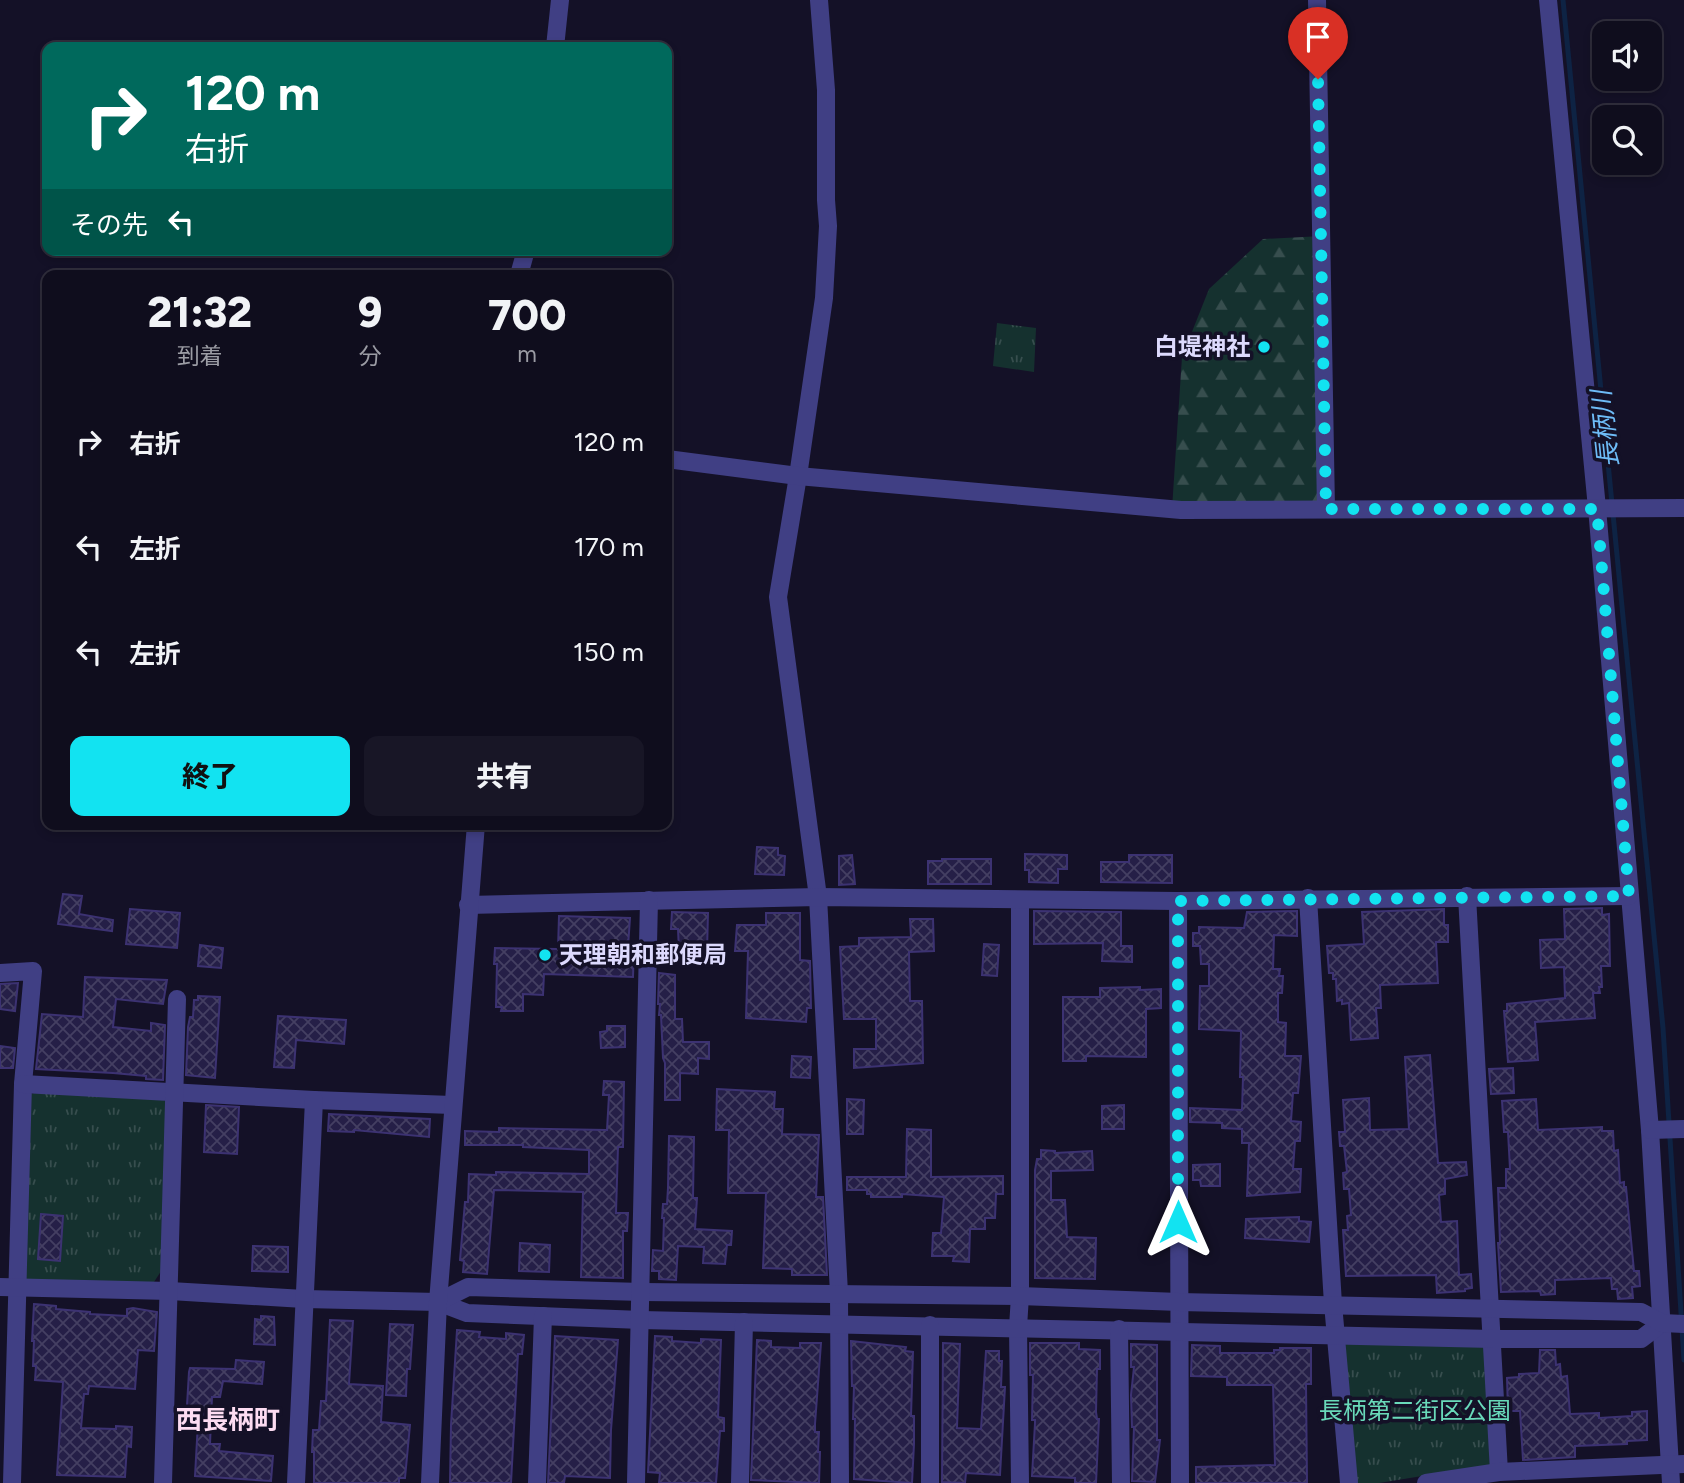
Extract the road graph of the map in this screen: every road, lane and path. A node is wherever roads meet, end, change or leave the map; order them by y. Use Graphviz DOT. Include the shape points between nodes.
graph roads {
  1 [pos="560,0"];
  2 [pos="819,0"];
  3 [pos="1317,0"];
  4 [pos="1548,0"];
  5 [pos="556,42"];
  6 [pos="672,460"];
  7 [pos="799,476"];
  8 [pos="1684,508"];
  9 [pos="1326,509"];
  10 [pos="1597,509"];
  11 [pos="475,830"];
  12 [pos="1467,896"];
  13 [pos="1629,896"];
  14 [pos="818,897"];
  15 [pos="1308,898"];
  16 [pos="1020,900"];
  17 [pos="649,901"];
  18 [pos="1178,901"];
  19 [pos="468,905"];
  20 [pos="0,973"];
  21 [pos="177,999"];
  22 [pos="23,1084"];
  23 [pos="175,1092"];
  24 [pos="314,1100"];
  25 [pos="452,1105"];
  26 [pos="1684,1129"];
  27 [pos="1650,1130"];
  28 [pos="8,1287"];
  29 [pos="170,1291"];
  30 [pos="642,1292"];
  31 [pos="839,1293"];
  32 [pos="1020,1296"];
  33 [pos="304,1299"];
  34 [pos="438,1302"];
  35 [pos="1179,1302"];
  36 [pos="1333,1304"];
  37 [pos="1492,1308"];
  38 [pos="543,1316"];
  39 [pos="641,1320"];
  40 [pos="744,1322"];
  41 [pos="1662,1323"];
  42 [pos="839,1324"];
  43 [pos="1684,1324"];
  44 [pos="930,1325"];
  45 [pos="1018,1327"];
  46 [pos="1119,1329"];
  47 [pos="1179,1331"];
  48 [pos="1335,1335"];
  49 [pos="1493,1339"];
  50 [pos="1674,1471"];
  51 [pos="1499,1472"];
  52 [pos="12,1483"];
  53 [pos="163,1483"];
  54 [pos="296,1483"];
  55 [pos="430,1483"];
  56 [pos="537,1483"];
  57 [pos="636,1483"];
  58 [pos="740,1483"];
  59 [pos="840,1483"];
  60 [pos="930,1483"];
  61 [pos="1020,1483"];
  62 [pos="1121,1483"];
  63 [pos="1180,1483"];
  64 [pos="1349,1483"];
  65 [pos="1426,1483"];
  1 -- 5 [label="street"];
  2 -- 7 [label="street" via="828,226 824,298"];
  3 -- 9 [label="street"];
  4 -- 10 [label="street"];
  6 -- 7 [label="street"];
  7 -- 9 [label="street" via="1181,510"];
  7 -- 14 [label="street" via="778,597"];
  8 -- 10 [label="street"];
  9 -- 10 [label="street"];
  10 -- 13 [label="street"];
  11 -- 19 [label="street"];
  12 -- 13 [label="street"];
  12 -- 15 [label="street"];
  12 -- 37 [label="street"];
  13 -- 27 [label="street"];
  14 -- 16 [label="street"];
  14 -- 17 [label="street"];
  14 -- 31 [label="street"];
  15 -- 18 [label="street"];
  15 -- 36 [label="street"];
  16 -- 18 [label="street"];
  16 -- 32 [label="street"];
  17 -- 19 [label="street"];
  17 -- 30 [label="street"];
  18 -- 35 [label="street"];
  19 -- 25 [label="street"];
  20 -- 22 [label="street" via="33,971"];
  21 -- 23 [label="street"];
  22 -- 23 [label="street"];
  22 -- 28 [label="street"];
  23 -- 24 [label="street"];
  23 -- 29 [label="street"];
  24 -- 25 [label="street"];
  24 -- 33 [label="street"];
  25 -- 34 [label="street"];
  26 -- 27 [label="street"];
  27 -- 41 [label="street"];
  28 -- 29 [label="street"];
  28 -- 52 [label="street"];
  29 -- 33 [label="street"];
  29 -- 53 [label="street"];
  30 -- 31 [label="street"];
  30 -- 34 [label="street" via="468,1287"];
  30 -- 39 [label="street"];
  31 -- 32 [label="street"];
  31 -- 42 [label="street"];
  32 -- 35 [label="street"];
  32 -- 45 [label="street"];
  33 -- 34 [label="street"];
  33 -- 54 [label="street"];
  34 -- 38 [label="street" via="467,1313"];
  34 -- 55 [label="street"];
  35 -- 36 [label="street"];
  35 -- 47 [label="street"];
  36 -- 37 [label="street"];
  36 -- 48 [label="street"];
  37 -- 41 [label="street" via="1641,1312"];
  37 -- 49 [label="street"];
  38 -- 39 [label="street"];
  38 -- 56 [label="street"];
  39 -- 40 [label="street"];
  39 -- 57 [label="street"];
  40 -- 42 [label="street"];
  40 -- 58 [label="street"];
  41 -- 43 [label="street"];
  41 -- 49 [label="street" via="1641,1339"];
  41 -- 50 [label="street"];
  42 -- 44 [label="street"];
  42 -- 59 [label="street"];
  44 -- 45 [label="street"];
  44 -- 60 [label="street"];
  45 -- 46 [label="street"];
  45 -- 61 [label="street"];
  46 -- 47 [label="street"];
  46 -- 62 [label="street"];
  47 -- 48 [label="street"];
  47 -- 63 [label="street"];
  48 -- 49 [label="street"];
  48 -- 64 [label="street"];
  49 -- 51 [label="street"];
  50 -- 51 [label="street"];
  51 -- 65 [label="street"];
}
